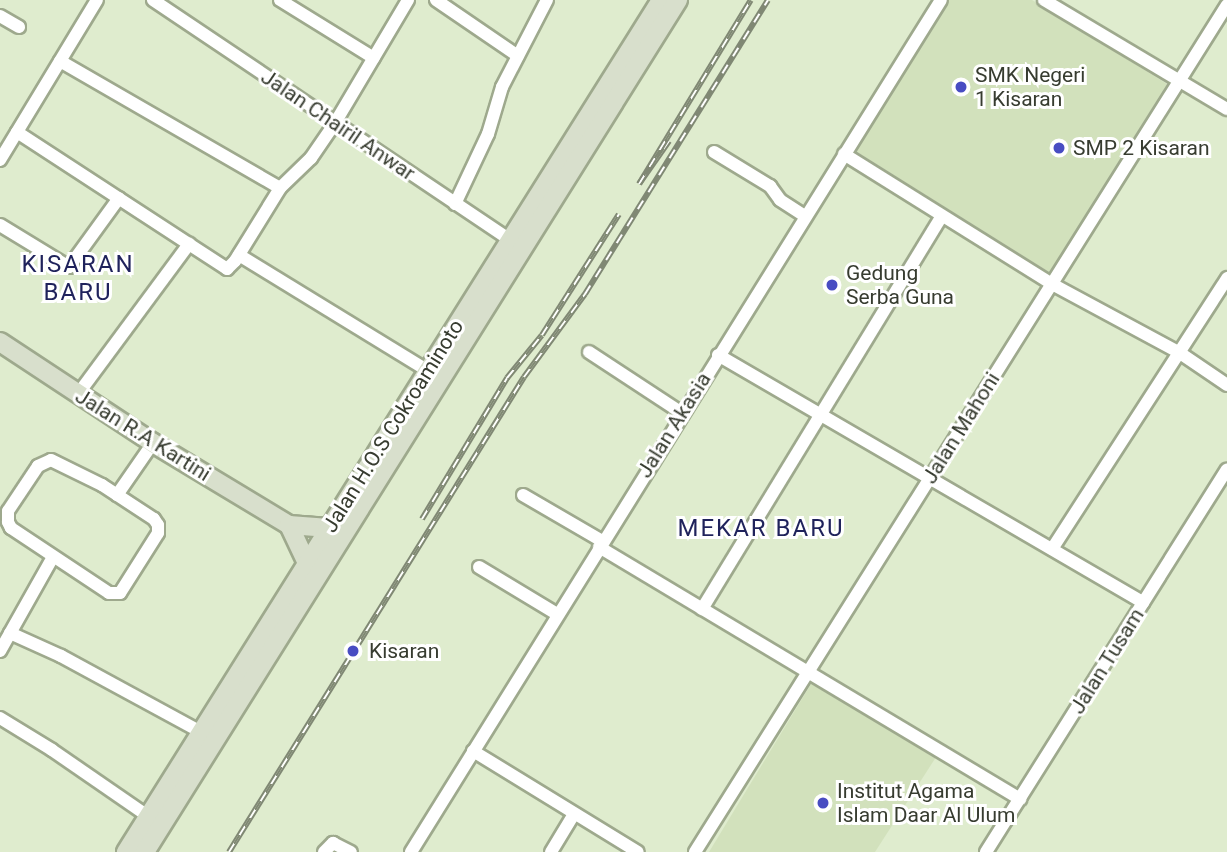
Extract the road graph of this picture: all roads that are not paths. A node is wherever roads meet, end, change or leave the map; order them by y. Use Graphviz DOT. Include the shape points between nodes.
graph roads {
  1 [pos="97,0"];
  2 [pos="153,0"];
  3 [pos="280,0"];
  4 [pos="408,0"];
  5 [pos="436,0"];
  6 [pos="547,0"];
  7 [pos="660,0"];
  8 [pos="678,0"];
  9 [pos="941,0"];
  10 [pos="1044,0"];
  11 [pos="1227,5"];
  12 [pos="0,16"];
  13 [pos="19,27"];
  14 [pos="518,56"];
  15 [pos="374,58"];
  16 [pos="60,61"];
  17 [pos="1180,80"];
  18 [pos="1227,109"];
  19 [pos="335,123"];
  20 [pos="17,132"];
  21 [pos="714,152"];
  22 [pos="844,154"];
  23 [pos="0,160"];
  24 [pos="280,188"];
  25 [pos="119,198"];
  26 [pos="455,204"];
  27 [pos="805,216"];
  28 [pos="942,216"];
  29 [pos="0,225"];
  30 [pos="189,244"];
  31 [pos="516,245"];
  32 [pos="239,255"];
  33 [pos="1227,278"];
  34 [pos="1052,284"];
  35 [pos="0,342"];
  36 [pos="589,352"];
  37 [pos="1180,353"];
  38 [pos="718,355"];
  39 [pos="428,371"];
  40 [pos="1227,385"];
  41 [pos="78,394"];
  42 [pos="682,413"];
  43 [pos="820,415"];
  44 [pos="153,443"];
  45 [pos="1227,470"];
  46 [pos="930,478"];
  47 [pos="117,495"];
  48 [pos="523,495"];
  49 [pos="4,518"];
  50 [pos="289,525"];
  51 [pos="329,528"];
  52 [pos="600,544"];
  53 [pos="1052,549"];
  54 [pos="53,556"];
  55 [pos="307,563"];
  56 [pos="479,567"];
  57 [pos="1143,603"];
  58 [pos="702,609"];
  59 [pos="557,614"];
  60 [pos="10,633"];
  61 [pos="0,651"];
  62 [pos="808,672"];
  63 [pos="0,718"];
  64 [pos="201,732"];
  65 [pos="472,751"];
  66 [pos="1020,799"];
  67 [pos="574,814"];
  68 [pos="149,817"];
  69 [pos="126,852"];
  70 [pos="145,852"];
  71 [pos="324,852"];
  72 [pos="351,852"];
  73 [pos="411,852"];
  74 [pos="551,852"];
  75 [pos="638,852"];
  76 [pos="695,852"];
  77 [pos="986,852"];
  1 -- 16 [label="street"];
  2 -- 19 [label="street, Jalan Chairil Anwar"];
  3 -- 15 [label="street"];
  4 -- 15 [label="street"];
  5 -- 14 [label="street"];
  6 -- 14 [label="street"];
  7 -- 31 [label="main road, Jalan H.O.S Cokroaminoto"];
  8 -- 31 [label="main road, Jalan H.O.S Cokroaminoto"];
  9 -- 22 [label="street, Jalan Akasia"];
  10 -- 17 [label="street"];
  11 -- 17 [label="street, Jalan Mahoni"];
  12 -- 13 [label="street"];
  14 -- 26 [label="street"];
  15 -- 19 [label="street"];
  16 -- 20 [label="street"];
  16 -- 24 [label="street"];
  17 -- 18 [label="street"];
  17 -- 34 [label="street, Jalan Mahoni"];
  19 -- 24 [label="street" via="311,158"];
  19 -- 26 [label="street, Jalan Chairil Anwar"];
  20 -- 23 [label="street"];
  20 -- 25 [label="street"];
  21 -- 27 [label="street" via="770,186 780,200"];
  22 -- 27 [label="street, Jalan Akasia"];
  22 -- 28 [label="street"];
  24 -- 32 [label="street"];
  25 -- 29 [label="street" via="69,267"];
  25 -- 30 [label="street"];
  26 -- 31 [label="street, Jalan Chairil Anwar"];
  27 -- 38 [label="street, Jalan Akasia"];
  28 -- 34 [label="street"];
  28 -- 43 [label="street"];
  30 -- 32 [label="street" via="227,269"];
  30 -- 41 [label="street"];
  31 -- 39 [label="main road, Jalan H.O.S Cokroaminoto"];
  31 -- 70 [label="main road, Jalan H.O.S Cokroaminoto"];
  32 -- 39 [label="street"];
  33 -- 37 [label="street"];
  34 -- 37 [label="street"];
  34 -- 46 [label="street, Jalan Mahoni"];
  35 -- 41 [label="main road, Jalan R.A Kartini"];
  36 -- 42 [label="street"];
  37 -- 40 [label="street"];
  37 -- 53 [label="street"];
  38 -- 42 [label="street, Jalan Akasia"];
  38 -- 43 [label="street"];
  39 -- 51 [label="main road, Jalan H.O.S Cokroaminoto"];
  41 -- 44 [label="main road, Jalan R.A Kartini"];
  42 -- 52 [label="street, Jalan Akasia"];
  43 -- 46 [label="street"];
  43 -- 58 [label="street"];
  44 -- 47 [label="street"];
  44 -- 50 [label="main road, Jalan R.A Kartini"];
  45 -- 57 [label="street, Jalan Tusam"];
  46 -- 53 [label="street"];
  46 -- 62 [label="street, Jalan Mahoni"];
  47 -- 49 [label="street" via="51,460 38,466"];
  47 -- 54 [label="street" via="158,525 158,533 120,593 109,593"];
  48 -- 52 [label="street"];
  49 -- 54 [label="street" via="11,528"];
  50 -- 51 [label="main road"];
  50 -- 55 [label="main road"];
  51 -- 55 [label="main road, Jalan H.O.S Cokroaminoto"];
  52 -- 58 [label="street"];
  52 -- 59 [label="street, Jalan Akasia"];
  53 -- 57 [label="street"];
  54 -- 60 [label="street"];
  55 -- 64 [label="main road, Jalan H.O.S Cokroaminoto"];
  56 -- 59 [label="street"];
  57 -- 66 [label="street, Jalan Tusam"];
  58 -- 62 [label="street"];
  59 -- 65 [label="street, Jalan Akasia"];
  60 -- 61 [label="street"];
  60 -- 64 [label="street"];
  62 -- 66 [label="street"];
  62 -- 76 [label="street, Jalan Mahoni"];
  63 -- 68 [label="street"];
  64 -- 68 [label="main road, Jalan H.O.S Cokroaminoto"];
  65 -- 67 [label="street"];
  65 -- 73 [label="street, Jalan Akasia"];
  66 -- 77 [label="street, Jalan Tusam"];
  67 -- 74 [label="street"];
  67 -- 75 [label="street"];
  68 -- 69 [label="main road, Jalan H.O.S Cokroaminoto"];
  71 -- 72 [label="street" via="333,843"];
}
